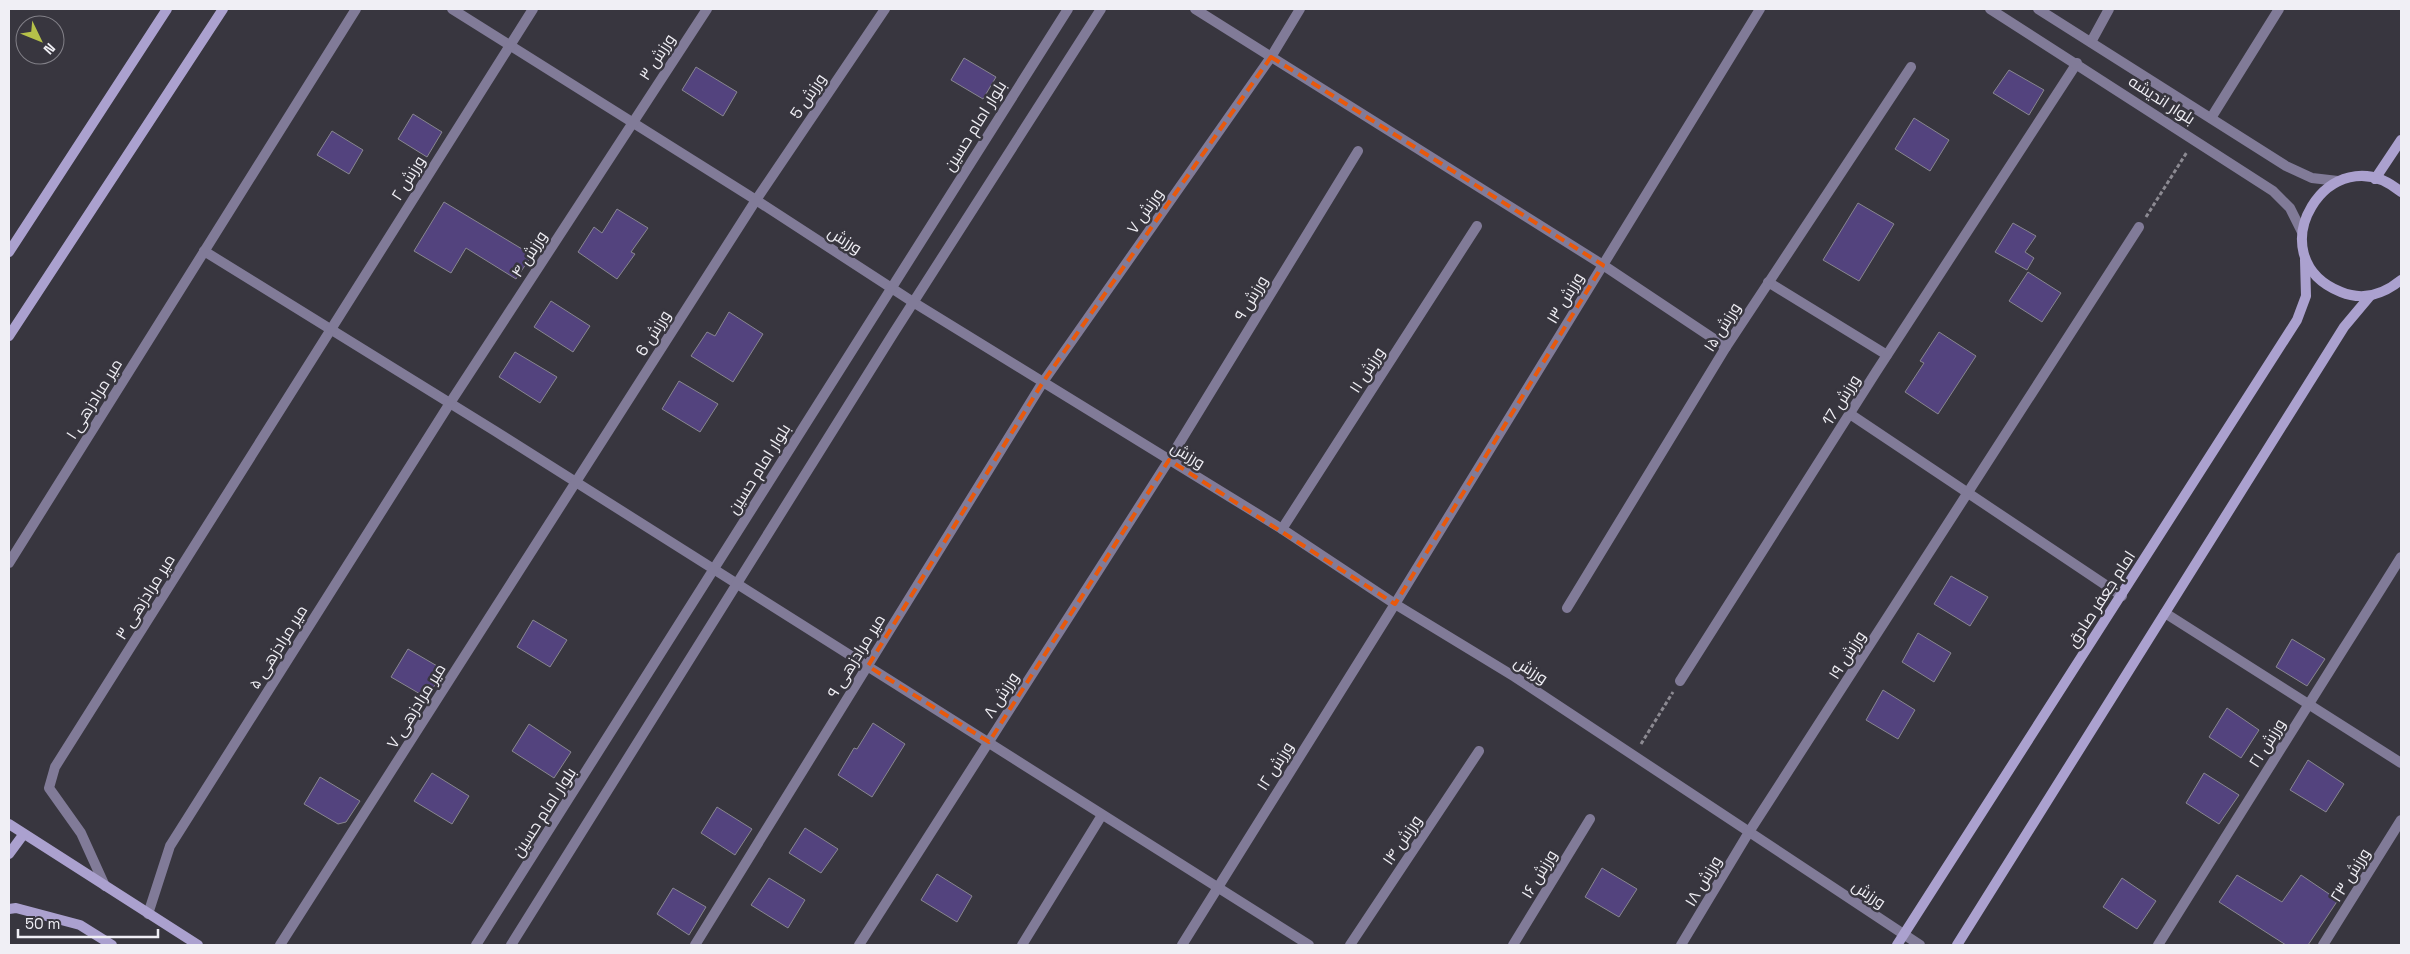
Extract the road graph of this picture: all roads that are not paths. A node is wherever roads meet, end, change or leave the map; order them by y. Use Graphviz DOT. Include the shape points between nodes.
graph roads {
  1 [pos="167,9"];
  2 [pos="222,9"];
  3 [pos="356,9"];
  4 [pos="452,9"];
  5 [pos="533,9"];
  6 [pos="707,9"];
  7 [pos="884,9"];
  8 [pos="1068,9"];
  9 [pos="1101,9"];
  10 [pos="1195,9"];
  11 [pos="1300,9"];
  12 [pos="1760,9"];
  13 [pos="1990,9"];
  14 [pos="2038,9"];
  15 [pos="2109,9"];
  16 [pos="2279,9"];
  17 [pos="2091,42"];
  18 [pos="510,44"];
  19 [pos="1271,57"];
  20 [pos="2077,63"];
  21 [pos="1911,67"];
  22 [pos="2211,118"];
  23 [pos="633,122"];
  24 [pos="2401,140"];
  25 [pos="1358,151"];
  26 [pos="2375,179"];
  27 [pos="2338,181"];
  28 [pos="2401,192"];
  29 [pos="756,200"];
  30 [pos="1477,226"];
  31 [pos="2139,227"];
  32 [pos="2302,232"];
  33 [pos="204,251"];
  34 [pos="9,252"];
  35 [pos="2305,260"];
  36 [pos="1603,265"];
  37 [pos="1768,282"];
  38 [pos="2400,283"];
  39 [pos="891,288"];
  40 [pos="2370,296"];
  41 [pos="913,302"];
  42 [pos="331,328"];
  43 [pos="9,336"];
  44 [pos="1726,348"];
  45 [pos="1887,355"];
  46 [pos="1044,382"];
  47 [pos="450,403"];
  48 [pos="1850,414"];
  49 [pos="1169,460"];
  50 [pos="576,482"];
  51 [pos="1969,493"];
  52 [pos="1282,529"];
  53 [pos="2401,557"];
  54 [pos="9,563"];
  55 [pos="714,569"];
  56 [pos="737,583"];
  57 [pos="2122,596"];
  58 [pos="1395,604"];
  59 [pos="1567,608"];
  60 [pos="2165,613"];
  61 [pos="868,666"];
  62 [pos="1680,681"];
  63 [pos="2310,703"];
  64 [pos="989,742"];
  65 [pos="1479,751"];
  66 [pos="2401,763"];
  67 [pos="1102,814"];
  68 [pos="1590,819"];
  69 [pos="2401,820"];
  70 [pos="9,824"];
  71 [pos="1749,832"];
  72 [pos="24,836"];
  73 [pos="9,854"];
  74 [pos="104,886"];
  75 [pos="1217,887"];
  76 [pos="9,898"];
  77 [pos="12,908"];
  78 [pos="148,914"];
  79 [pos="1903,935"];
  80 [pos="112,945"];
  81 [pos="198,945"];
  82 [pos="280,945"];
  83 [pos="476,945"];
  84 [pos="511,945"];
  85 [pos="695,945"];
  86 [pos="859,945"];
  87 [pos="1022,945"];
  88 [pos="1182,945"];
  89 [pos="1309,945"];
  90 [pos="1350,945"];
  91 [pos="1513,945"];
  92 [pos="1681,945"];
  93 [pos="1896,945"];
  94 [pos="1920,945"];
  95 [pos="1957,945"];
  96 [pos="2158,945"];
  97 [pos="2323,945"];
  1 -- 34 [label="main road"];
  2 -- 43 [label="main road"];
  3 -- 33 [label="street, میر مرادزهی ۱"];
  4 -- 18 [label="street, ورزش"];
  5 -- 18 [label="street, ورزش ۲"];
  6 -- 23 [label="street, ورزش ۳"];
  7 -- 29 [label="street, ورزش 5"];
  8 -- 39 [label="street, بلوار امام حسین"];
  9 -- 41 [label="street"];
  10 -- 19 [label="street"];
  11 -- 19 [label="street, ورزش ۷"];
  12 -- 36 [label="street, ورزش ۱۳"];
  13 -- 20 [label="street, بلوار اندیشه"];
  14 -- 17 [label="street, بلوار اندیشه"];
  15 -- 17 [label="street"];
  16 -- 22 [label="street"];
  17 -- 22 [label="street, بلوار اندیشه"];
  18 -- 23 [label="street, ورزش"];
  18 -- 42 [label="street, ورزش ۲"];
  19 -- 36 [label="street"];
  19 -- 46 [label="street, ورزش ۷"];
  20 -- 32 [label="street, بلوار اندیشه" via="2273,191 2290,208"];
  20 -- 45 [label="street, ورزش 17"];
  21 -- 37 [label="street, ورزش ۱۵"];
  22 -- 27 [label="street, بلوار اندیشه" via="2286,166 2312,178"];
  23 -- 29 [label="street, ورزش"];
  23 -- 47 [label="street, ورزش ۴"];
  24 -- 26 [label="main road"];
  25 -- 49 [label="street, ورزش ۹"];
  26 -- 27 [label="main road" via="2362,176"];
  26 -- 28 [label="main road" via="2389,182"];
  27 -- 32 [label="main road" via="2317,196 2307,213"];
  29 -- 39 [label="street, ورزش"];
  29 -- 50 [label="street, ورزش 6"];
  30 -- 52 [label="street, ورزش ۱۱"];
  31 -- 51 [label="street, ورزش ۱۹"];
  32 -- 35 [label="main road, امام جعفر صادق"];
  33 -- 42 [label="street"];
  33 -- 54 [label="street, میر مرادزهی ۱"];
  35 -- 40 [label="main road" via="2329,287 2349,295"];
  35 -- 57 [label="main road, امام جعفر صادق" via="2306,296 2297,320"];
  36 -- 44 [label="street"];
  36 -- 58 [label="street, ورزش ۱۳"];
  37 -- 44 [label="street, ورزش ۱۵"];
  37 -- 45 [label="street"];
  38 -- 40 [label="main road"];
  39 -- 41 [label="street, ورزش"];
  39 -- 55 [label="street, بلوار امام حسین"];
  40 -- 60 [label="main road" via="2344,327"];
  41 -- 46 [label="street, ورزش"];
  41 -- 56 [label="street"];
  42 -- 47 [label="street"];
  42 -- 74 [label="street, میر مرادزهی ۳" via="55,767 48,788 81,833"];
  44 -- 59 [label="street, ورزش ۱۵"];
  45 -- 48 [label="street, ورزش 17"];
  46 -- 49 [label="street, ورزش"];
  46 -- 61 [label="street, میر مرادزهی ۹"];
  47 -- 50 [label="street"];
  47 -- 78 [label="street, میر مرادزهی ۵" via="170,846"];
  48 -- 51 [label="street"];
  48 -- 62 [label="street, ورزش 17"];
  49 -- 52 [label="street, ورزش"];
  49 -- 64 [label="street, ورزش ۸"];
  50 -- 55 [label="street"];
  50 -- 82 [label="street, میر مرادزهی ۷"];
  51 -- 57 [label="street"];
  51 -- 71 [label="street, ورزش ۱۹"];
  52 -- 58 [label="street, ورزش"];
  53 -- 63 [label="street, ورزش ۲۱"];
  55 -- 56 [label="street"];
  55 -- 83 [label="street, بلوار امام حسین"];
  56 -- 61 [label="street"];
  56 -- 84 [label="street"];
  57 -- 79 [label="main road, امام جعفر صادق"];
  58 -- 71 [label="street, ورزش" via="1515,677"];
  58 -- 75 [label="street, ورزش ۱۲"];
  60 -- 63 [label="street"];
  60 -- 95 [label="main road"];
  61 -- 64 [label="street"];
  61 -- 85 [label="street, میر مرادزهی ۹"];
  63 -- 66 [label="street"];
  63 -- 96 [label="street, ورزش ۲۱"];
  64 -- 67 [label="street"];
  64 -- 86 [label="street, ورزش ۸"];
  65 -- 90 [label="street, ورزش ۱۴"];
  67 -- 75 [label="street"];
  67 -- 87 [label="street"];
  68 -- 91 [label="street, ورزش ۱۶"];
  69 -- 97 [label="street, ورزش ۲۳"];
  70 -- 72 [label="main road"];
  71 -- 79 [label="street, ورزش"];
  71 -- 92 [label="street, ورزش ۱۸"];
  72 -- 73 [label="main road"];
  72 -- 74 [label="main road"];
  74 -- 78 [label="main road"];
  75 -- 88 [label="street, ورزش ۱۲"];
  75 -- 89 [label="street"];
  76 -- 77 [label="main road"];
  77 -- 80 [label="main road" via="80,925"];
  78 -- 81 [label="main road"];
  79 -- 93 [label="main road, امام جعفر صادق"];
  79 -- 94 [label="street, ورزش"];
}
